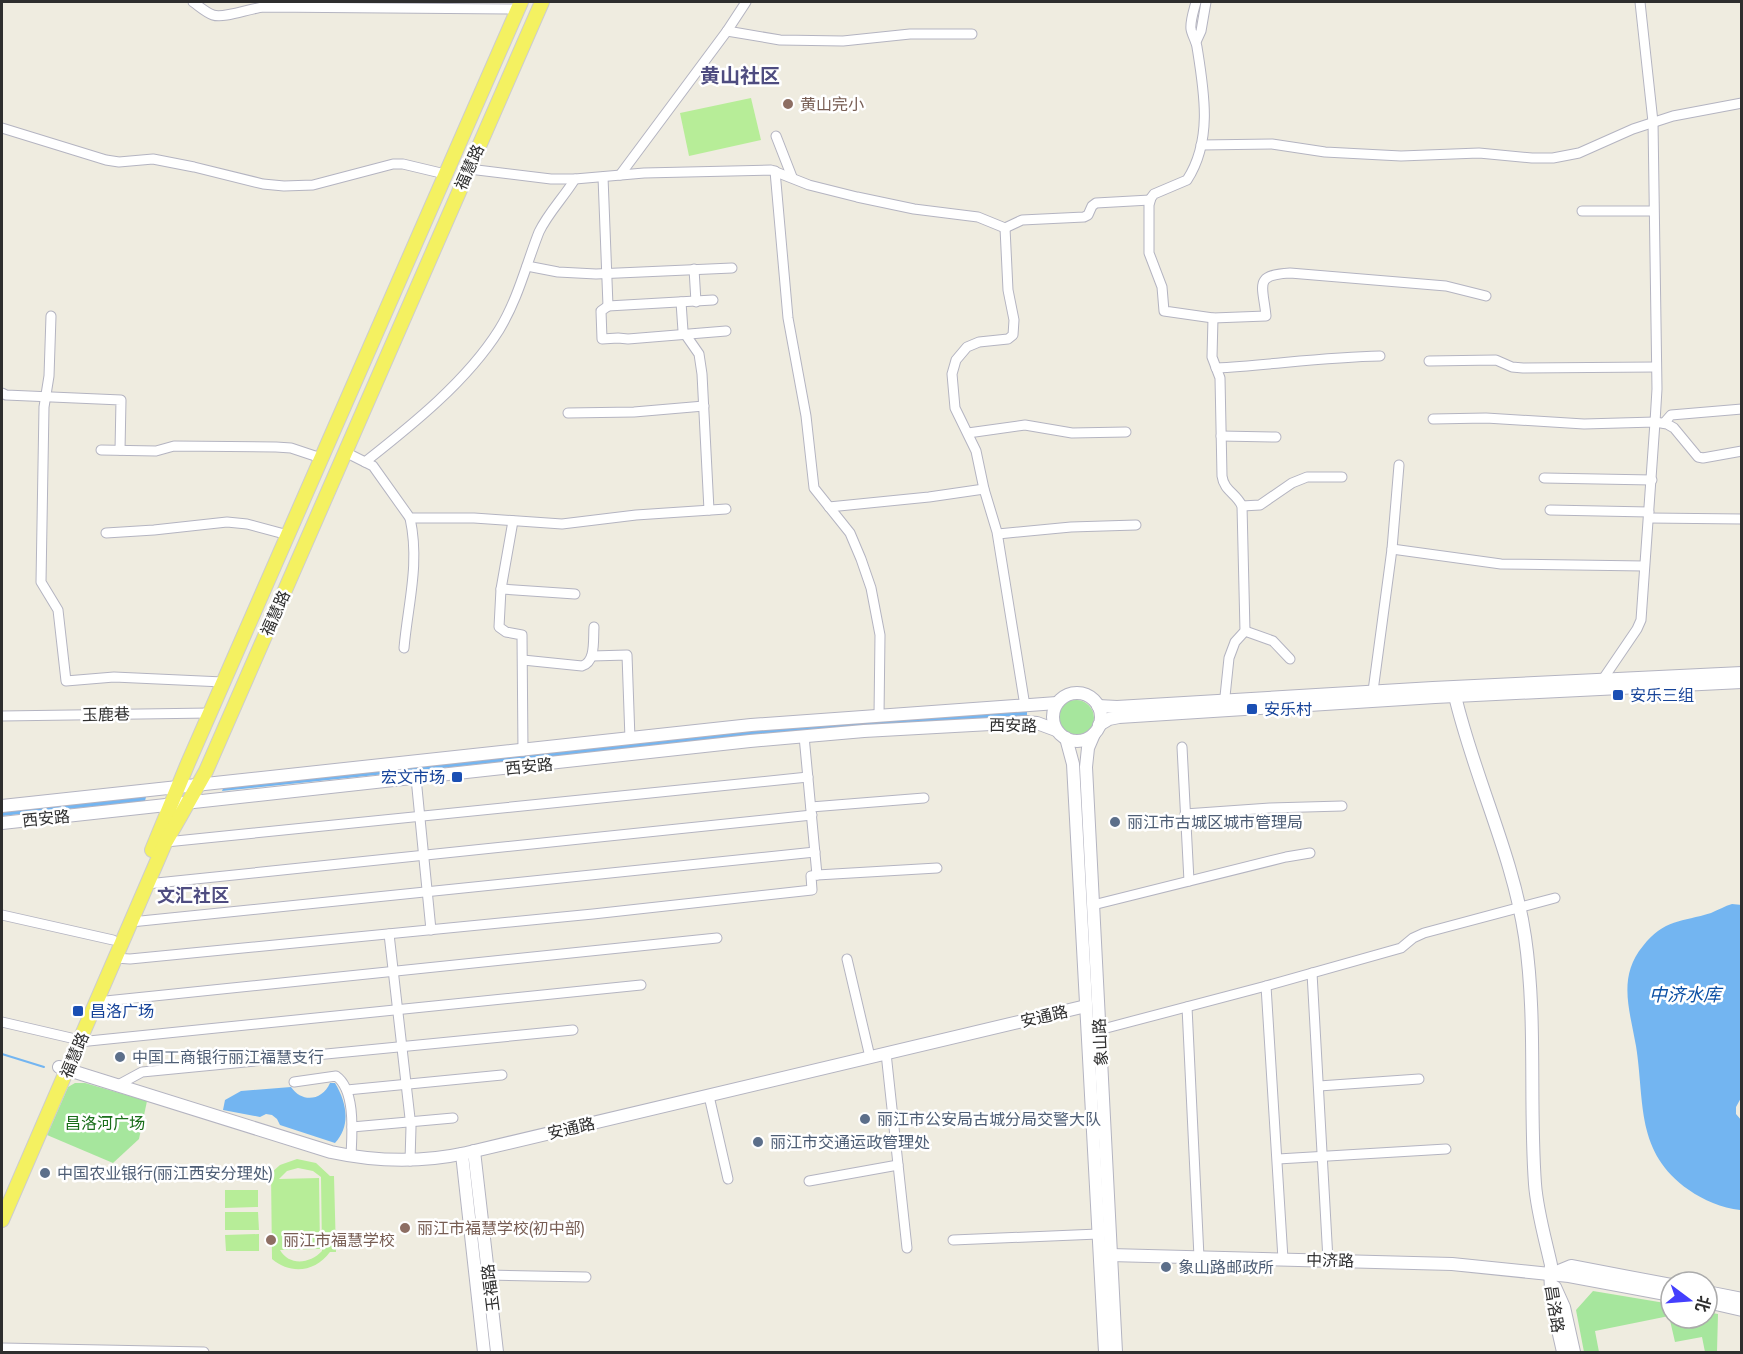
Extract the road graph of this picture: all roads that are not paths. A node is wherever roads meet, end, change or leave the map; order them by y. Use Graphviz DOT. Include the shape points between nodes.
graph roads {
  1 [pos="192,2"];
  2 [pos="542,2"];
  3 [pos="746,2"];
  4 [pos="1196,2"];
  5 [pos="1206,2"];
  6 [pos="1640,2"];
  7 [pos="519,5"];
  8 [pos="727,31"];
  9 [pos="972,34"];
  10 [pos="1196,42"];
  11 [pos="1742,103"];
  12 [pos="1653,122"];
  13 [pos="2,128"];
  14 [pos="776,136"];
  15 [pos="1201,145"];
  16 [pos="469,169"];
  17 [pos="776,171"];
  18 [pos="445,174"];
  19 [pos="620,175"];
  20 [pos="603,177"];
  21 [pos="792,177"];
  22 [pos="575,179"];
  23 [pos="1150,200"];
  24 [pos="1582,211"];
  25 [pos="1653,211"];
  26 [pos="1005,228"];
  27 [pos="527,266"];
  28 [pos="732,268"];
  29 [pos="693,269"];
  30 [pos="606,274"];
  31 [pos="1486,296"];
  32 [pos="713,300"];
  33 [pos="681,302"];
  34 [pos="696,302"];
  35 [pos="608,306"];
  36 [pos="51,316"];
  37 [pos="1213,318"];
  38 [pos="726,331"];
  39 [pos="685,334"];
  40 [pos="1380,356"];
  41 [pos="1429,361"];
  42 [pos="1656,367"];
  43 [pos="1216,368"];
  44 [pos="2,393"];
  45 [pos="45,397"];
  46 [pos="704,406"];
  47 [pos="1742,409"];
  48 [pos="568,413"];
  49 [pos="1433,419"];
  50 [pos="1660,422"];
  51 [pos="1126,432"];
  52 [pos="968,433"];
  53 [pos="1221,436"];
  54 [pos="1276,437"];
  55 [pos="100,450"];
  56 [pos="120,450"];
  57 [pos="1742,451"];
  58 [pos="345,452"];
  59 [pos="321,458"];
  60 [pos="365,462"];
  61 [pos="1399,465"];
  62 [pos="1342,477"];
  63 [pos="1544,478"];
  64 [pos="1652,480"];
  65 [pos="984,489"];
  66 [pos="1242,506"];
  67 [pos="829,507"];
  68 [pos="726,509"];
  69 [pos="709,510"];
  70 [pos="1550,510"];
  71 [pos="1649,515"];
  72 [pos="410,518"];
  73 [pos="1742,519"];
  74 [pos="513,521"];
  75 [pos="1136,525"];
  76 [pos="106,533"];
  77 [pos="998,534"];
  78 [pos="288,535"];
  79 [pos="1392,549"];
  80 [pos="1644,566"];
  81 [pos="501,589"];
  82 [pos="574,594"];
  83 [pos="594,627"];
  84 [pos="1245,631"];
  85 [pos="404,648"];
  86 [pos="592,656"];
  87 [pos="1290,659"];
  88 [pos="523,660"];
  89 [pos="1742,673"];
  90 [pos="223,682"];
  91 [pos="1742,682"];
  92 [pos="1596,683"];
  93 [pos="1372,691"];
  94 [pos="1455,696"];
  95 [pos="1057,703"];
  96 [pos="1224,705"];
  97 [pos="1025,706"];
  98 [pos="1098,706"];
  99 [pos="210,713"];
  100 [pos="879,715"];
  101 [pos="2,716"];
  102 [pos="1097,729"];
  103 [pos="1061,734"];
  104 [pos="804,736"];
  105 [pos="630,739"];
  106 [pos="1182,747"];
  107 [pos="523,751"];
  108 [pos="808,777"];
  109 [pos="416,778"];
  110 [pos="197,785"];
  111 [pos="178,787"];
  112 [pos="924,798"];
  113 [pos="188,802"];
  114 [pos="171,804"];
  115 [pos="2,806"];
  116 [pos="1342,806"];
  117 [pos="811,811"];
  118 [pos="1185,814"];
  119 [pos="420,817"];
  120 [pos="2,823"];
  121 [pos="166,842"];
  122 [pos="815,852"];
  123 [pos="1310,853"];
  124 [pos="424,855"];
  125 [pos="937,868"];
  126 [pos="817,875"];
  127 [pos="1189,881"];
  128 [pos="147,884"];
  129 [pos="428,892"];
  130 [pos="1555,898"];
  131 [pos="1093,905"];
  132 [pos="1519,907"];
  133 [pos="2,915"];
  134 [pos="131,922"];
  135 [pos="431,930"];
  136 [pos="389,934"];
  137 [pos="717,938"];
  138 [pos="113,940"];
  139 [pos="116,957"];
  140 [pos="848,959"];
  141 [pos="393,972"];
  142 [pos="1312,973"];
  143 [pos="641,985"];
  144 [pos="1266,987"];
  145 [pos="96,1002"];
  146 [pos="1086,1006"];
  147 [pos="1187,1007"];
  148 [pos="398,1010"];
  149 [pos="2,1022"];
  150 [pos="573,1030"];
  151 [pos="1100,1030"];
  152 [pos="75,1040"];
  153 [pos="402,1047"];
  154 [pos="886,1053"];
  155 [pos="870,1057"];
  156 [pos="63,1068"];
  157 [pos="502,1075"];
  158 [pos="1419,1079"];
  159 [pos="294,1082"];
  160 [pos="406,1084"];
  161 [pos="118,1085"];
  162 [pos="1319,1086"];
  163 [pos="347,1090"];
  164 [pos="708,1096"];
  165 [pos="453,1118"];
  166 [pos="411,1121"];
  167 [pos="352,1126"];
  168 [pos="1446,1149"];
  169 [pos="468,1153"];
  170 [pos="351,1156"];
  171 [pos="1324,1156"];
  172 [pos="1278,1159"];
  173 [pos="410,1161"];
  174 [pos="898,1166"];
  175 [pos="728,1179"];
  176 [pos="809,1181"];
  177 [pos="2,1199"];
  178 [pos="2,1220"];
  179 [pos="1098,1234"];
  180 [pos="953,1240"];
  181 [pos="907,1248"];
  182 [pos="1110,1255"];
  183 [pos="1199,1257"];
  184 [pos="1283,1259"];
  185 [pos="1328,1260"];
  186 [pos="488,1275"];
  187 [pos="1550,1275"];
  188 [pos="586,1277"];
  189 [pos="1659,1283"];
  190 [pos="1659,1293"];
  191 [pos="1719,1294"];
  192 [pos="1742,1299"];
  193 [pos="1719,1305"];
  194 [pos="1742,1310"];
  195 [pos="2,1348"];
  196 [pos="204,1353"];
  197 [pos="484,1353"];
  198 [pos="497,1353"];
  199 [pos="1105,1353"];
  200 [pos="1116,1353"];
  201 [pos="1563,1353"];
  202 [pos="1574,1353"];
  1 -- 7 [label="street" via="210,14 224,16 253,7"];
  2 -- 16 [label="main road, 福慧路"];
  3 -- 8 [label="street"];
  4 -- 10 [label="street" via="1191,29"];
  5 -- 10 [label="street"];
  6 -- 12 [label="street"];
  7 -- 18 [label="main road, 福慧路"];
  8 -- 9 [label="street" via="767,39 843,42 910,34"];
  8 -- 19 [label="street"];
  10 -- 15 [label="street" via="1204,90"];
  11 -- 12 [label="street"];
  12 -- 15 [label="street" via="1579,153 1554,158 1479,153 1401,156 1325,152 1272,144"];
  12 -- 25 [label="street"];
  13 -- 18 [label="street" via="106,160 153,159 273,185 313,184 393,164"];
  14 -- 21 [label="street"];
  15 -- 23 [label="street" via="1187,180 1154,194"];
  16 -- 22 [label="street"];
  16 -- 58 [label="main road, 福慧路"];
  17 -- 19 [label="street"];
  17 -- 21 [label="street"];
  17 -- 67 [label="street" via="788,318 814,488"];
  18 -- 59 [label="main road, 福慧路"];
  19 -- 20 [label="street"];
  20 -- 22 [label="street"];
  20 -- 30 [label="street"];
  21 -- 26 [label="street" via="857,198 978,217"];
  22 -- 27 [label="street" via="544,224"];
  23 -- 26 [label="street" via="1096,203 1084,217 1022,220"];
  23 -- 37 [label="street" via="1149,254 1162,287 1164,311"];
  24 -- 25 [label="street"];
  25 -- 42 [label="street"];
  26 -- 52 [label="street" via="1013,334 1008,339 972,344 956,360 951,374 955,406"];
  27 -- 30 [label="street"];
  27 -- 60 [label="street" via="509,311 481,354 411,426"];
  28 -- 29 [label="street"];
  29 -- 30 [label="street"];
  29 -- 34 [label="street"];
  30 -- 35 [label="street"];
  31 -- 37 [label="street" via="1446,286 1279,273 1269,275 1263,282 1266,316"];
  32 -- 34 [label="street"];
  33 -- 34 [label="street"];
  33 -- 35 [label="street"];
  33 -- 39 [label="street"];
  35 -- 39 [label="street" via="601,311 602,339"];
  36 -- 45 [label="street"];
  37 -- 43 [label="street" via="1212,357"];
  38 -- 39 [label="street"];
  39 -- 46 [label="street" via="699,354"];
  40 -- 43 [label="street"];
  41 -- 42 [label="street" via="1496,360 1523,368"];
  42 -- 50 [label="street"];
  43 -- 53 [label="street" via="1220,378"];
  44 -- 45 [label="street"];
  45 -- 56 [label="street" via="121,400"];
  45 -- 90 [label="street" via="41,582 58,610 66,681 114,677"];
  46 -- 48 [label="street"];
  46 -- 69 [label="street"];
  47 -- 50 [label="street" via="1671,415"];
  49 -- 50 [label="street" via="1584,424"];
  50 -- 57 [label="street" via="1678,432 1698,457"];
  50 -- 64 [label="street"];
  51 -- 52 [label="street" via="1072,433 1025,425"];
  52 -- 65 [label="street"];
  53 -- 54 [label="street"];
  53 -- 66 [label="street" via="1223,484"];
  55 -- 56 [label="street"];
  56 -- 59 [label="street" via="276,447"];
  58 -- 60 [label="street"];
  58 -- 110 [label="main road, 福慧路"];
  59 -- 78 [label="main road, 福慧路"];
  60 -- 72 [label="street" via="373,466"];
  61 -- 79 [label="street"];
  62 -- 66 [label="street" via="1307,477 1260,505"];
  63 -- 64 [label="street"];
  64 -- 71 [label="street"];
  65 -- 67 [label="street"];
  65 -- 77 [label="street"];
  66 -- 84 [label="street"];
  67 -- 100 [label="street" via="855,544 874,602 880,635"];
  68 -- 69 [label="street"];
  69 -- 74 [label="street" via="562,524"];
  70 -- 71 [label="street"];
  71 -- 73 [label="street"];
  71 -- 80 [label="street"];
  72 -- 74 [label="street"];
  72 -- 85 [label="street" via="415,558"];
  74 -- 81 [label="street"];
  75 -- 77 [label="street"];
  76 -- 78 [label="street" via="227,522"];
  77 -- 97 [label="street"];
  78 -- 90 [label="main road, 福慧路"];
  79 -- 80 [label="street" via="1501,564"];
  79 -- 93 [label="street"];
  80 -- 92 [label="street" via="1639,625"];
  81 -- 82 [label="street"];
  81 -- 88 [label="street" via="500,627 522,635"];
  83 -- 86 [label="street"];
  84 -- 87 [label="street" via="1273,641"];
  84 -- 96 [label="street" via="1232,648"];
  86 -- 88 [label="street" via="590,663 582,666"];
  86 -- 105 [label="street" via="627,655"];
  88 -- 107 [label="street"];
  89 -- 92 [label="street"];
  90 -- 99 [label="main road, 福慧路"];
  91 -- 92 [label="street"];
  92 -- 93 [label="street"];
  92 -- 94 [label="street"];
  93 -- 96 [label="street"];
  94 -- 96 [label="street"];
  94 -- 132 [label="street"];
  95 -- 97 [label="street, 西安路"];
  95 -- 98 [label="street" via="1066,695 1077,693 1092,698"];
  95 -- 103 [label="street" via="1053,713"];
  96 -- 98 [label="street"];
  96 -- 102 [label="street" via="1114,717"];
  97 -- 100 [label="street, 西安路"];
  98 -- 102 [label="street" via="1101,716"];
  99 -- 101 [label="street, 玉鹿巷"];
  99 -- 111 [label="main road, 福慧路"];
  100 -- 105 [label="street, 西安路"];
  102 -- 103 [label="street" via="1081,741"];
  102 -- 131 [label="street, 象山路" via="1088,748 1086,767"];
  103 -- 104 [label="street, 西安路" via="1025,722"];
  103 -- 146 [label="street, 象山路" via="1073,764"];
  104 -- 108 [label="street"];
  104 -- 109 [label="street, 西安路"];
  105 -- 107 [label="street, 西安路"];
  106 -- 118 [label="street"];
  107 -- 110 [label="street, 西安路"];
  108 -- 117 [label="street"];
  108 -- 119 [label="street"];
  109 -- 113 [label="street, 西安路"];
  109 -- 119 [label="street"];
  110 -- 111 [label="street, 西安路"];
  110 -- 113 [label="main road, 福慧路"];
  111 -- 114 [label="main road, 福慧路"];
  111 -- 115 [label="street, 西安路"];
  112 -- 117 [label="street"];
  113 -- 114 [label="street, 西安路"];
  113 -- 121 [label="main road, 福慧路"];
  114 -- 120 [label="street, 西安路"];
  114 -- 138 [label="main road, 福慧路"];
  116 -- 118 [label="street"];
  117 -- 122 [label="street"];
  117 -- 124 [label="street"];
  118 -- 127 [label="street"];
  119 -- 121 [label="street"];
  119 -- 124 [label="street"];
  121 -- 128 [label="main road, 福慧路"];
  122 -- 126 [label="street"];
  122 -- 129 [label="street"];
  123 -- 127 [label="street"];
  124 -- 128 [label="street"];
  124 -- 129 [label="street"];
  125 -- 126 [label="street"];
  126 -- 135 [label="street" via="811,876 812,890"];
  127 -- 131 [label="street"];
  128 -- 134 [label="main road, 福慧路"];
  129 -- 134 [label="street"];
  129 -- 135 [label="street"];
  130 -- 132 [label="street"];
  131 -- 151 [label="street, 象山路"];
  132 -- 142 [label="street" via="1424,933 1401,948"];
  132 -- 187 [label="street" via="1531,989 1535,1185"];
  133 -- 138 [label="street"];
  134 -- 139 [label="main road, 福慧路"];
  135 -- 136 [label="street"];
  136 -- 139 [label="street" via="130,960"];
  136 -- 141 [label="street"];
  137 -- 141 [label="street"];
  138 -- 152 [label="main road, 福慧路"];
  139 -- 145 [label="main road, 福慧路"];
  140 -- 155 [label="street"];
  141 -- 145 [label="street"];
  141 -- 148 [label="street"];
  142 -- 144 [label="street"];
  142 -- 162 [label="street"];
  143 -- 148 [label="street"];
  144 -- 147 [label="street"];
  144 -- 172 [label="street"];
  145 -- 152 [label="main road, 福慧路"];
  146 -- 154 [label="street, 安通路"];
  146 -- 179 [label="street, 象山路"];
  147 -- 151 [label="street"];
  147 -- 183 [label="street"];
  148 -- 152 [label="street"];
  148 -- 153 [label="street"];
  149 -- 152 [label="street"];
  150 -- 153 [label="street"];
  151 -- 182 [label="street, 象山路"];
  152 -- 156 [label="main road, 福慧路"];
  153 -- 160 [label="street"];
  153 -- 161 [label="street" via="142,1072"];
  154 -- 155 [label="street, 安通路"];
  154 -- 174 [label="street"];
  155 -- 164 [label="street, 安通路"];
  156 -- 161 [label="street, 安通路"];
  156 -- 177 [label="main road, 福慧路"];
  156 -- 178 [label="main road, 福慧路"];
  157 -- 160 [label="street"];
  158 -- 162 [label="street"];
  159 -- 163 [label="street" via="336,1076"];
  160 -- 163 [label="street"];
  160 -- 166 [label="street"];
  161 -- 170 [label="street, 安通路"];
  162 -- 171 [label="street"];
  163 -- 167 [label="street"];
  164 -- 169 [label="street, 安通路"];
  164 -- 175 [label="street"];
  165 -- 166 [label="street"];
  166 -- 167 [label="street"];
  166 -- 173 [label="street"];
  167 -- 170 [label="street"];
  168 -- 171 [label="street"];
  169 -- 173 [label="street, 安通路"];
  169 -- 186 [label="street, 玉福路"];
  169 -- 197 [label="street, 玉福路"];
  170 -- 173 [label="street, 安通路"];
  171 -- 172 [label="street"];
  171 -- 185 [label="street"];
  172 -- 184 [label="street"];
  174 -- 176 [label="street"];
  174 -- 181 [label="street"];
  179 -- 180 [label="street"];
  179 -- 199 [label="street, 象山路"];
  182 -- 183 [label="street, 中济路"];
  182 -- 200 [label="street, 象山路"];
  183 -- 184 [label="street, 中济路"];
  184 -- 185 [label="street, 中济路"];
  185 -- 187 [label="street, 中济路" via="1452,1264"];
  186 -- 188 [label="street"];
  186 -- 198 [label="street, 玉福路"];
  187 -- 189 [label="street, 中济路" via="1570,1266"];
  187 -- 190 [label="street, 中济路"];
  187 -- 201 [label="street, 昌洛路"];
  187 -- 202 [label="street, 昌洛路" via="1564,1307"];
  191 -- 192 [label="street"];
  193 -- 194 [label="street"];
  195 -- 196 [label="street"];
}
